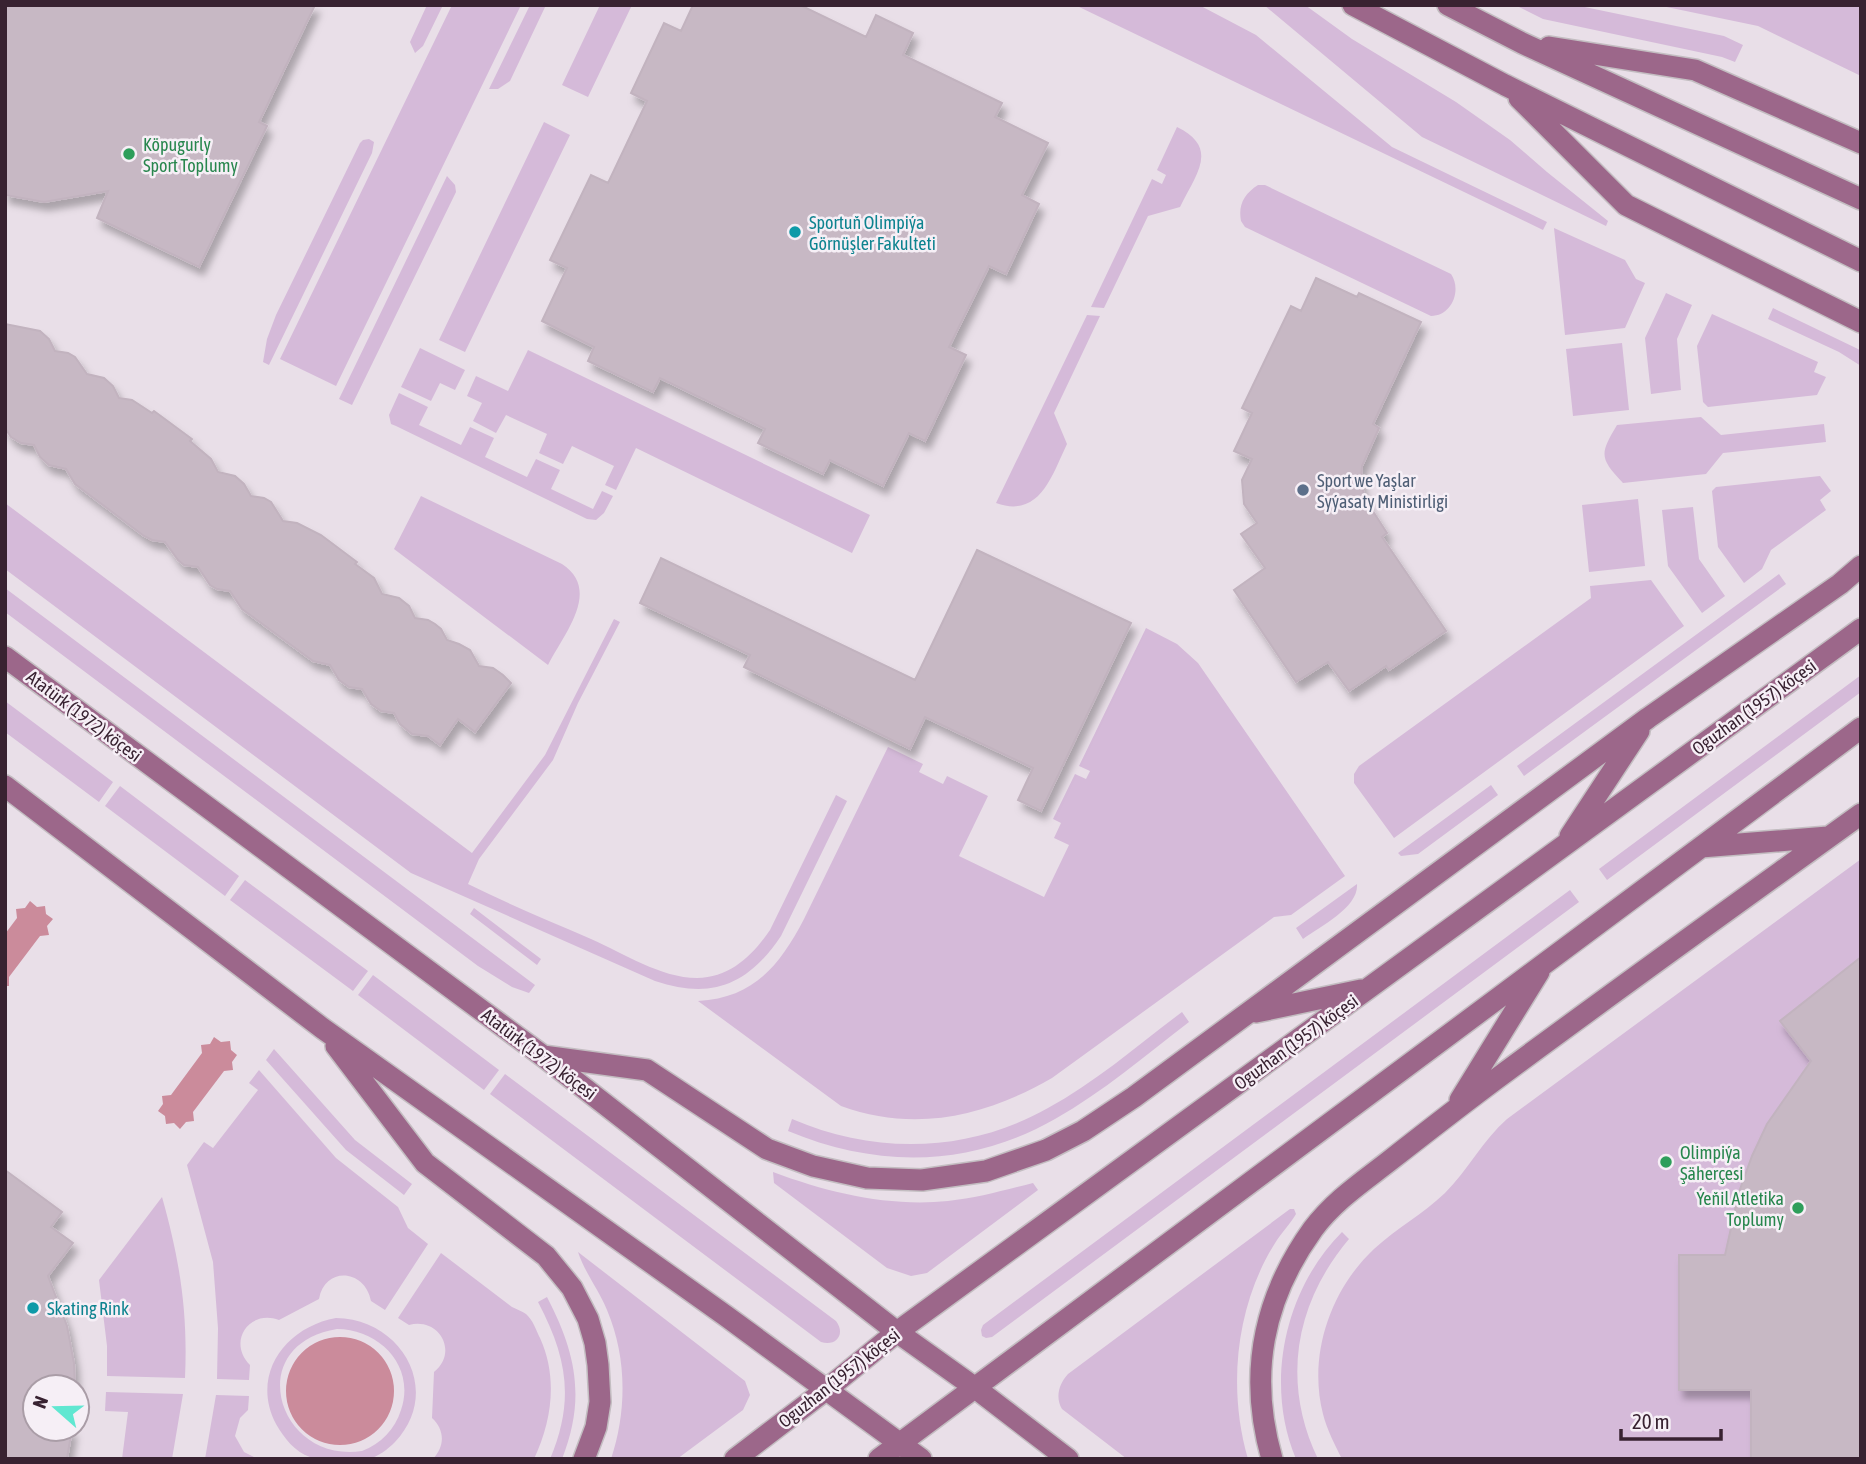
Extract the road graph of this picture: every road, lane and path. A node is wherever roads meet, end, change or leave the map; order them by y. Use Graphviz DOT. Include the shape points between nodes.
graph roads {
  1 [pos="1353,5"];
  2 [pos="1448,5"];
  3 [pos="1522,43"];
  4 [pos="1505,85"];
  5 [pos="1861,143"];
  6 [pos="1861,199"];
  7 [pos="1861,261"];
  8 [pos="1861,322"];
  9 [pos="1861,566"];
  10 [pos="1861,629"];
  11 [pos="5,657"];
  12 [pos="1648,718"];
  13 [pos="1861,728"];
  14 [pos="5,786"];
  15 [pos="1861,814"];
  16 [pos="1829,837"];
  17 [pos="1701,847"];
  18 [pos="1561,848"];
  19 [pos="1545,962"];
  20 [pos="1370,988"];
  21 [pos="1248,1013"];
  22 [pos="322,1028"];
  23 [pos="543,1056"];
  24 [pos="1453,1111"];
  25 [pos="897,1332"];
  26 [pos="974,1387"];
  27 [pos="827,1389"];
  28 [pos="900,1443"];
  29 [pos="584,1459"];
  30 [pos="735,1459"];
  31 [pos="879,1459"];
  32 [pos="921,1459"];
  33 [pos="1068,1459"];
  34 [pos="1272,1459"];
  1 -- 4 [label="main road"];
  2 -- 3 [label="main road"];
  3 -- 5 [label="main road" via="1695,71"];
  3 -- 6 [label="main road"];
  4 -- 7 [label="main road"];
  4 -- 8 [label="main road" via="1626,205"];
  9 -- 12 [label="main road"];
  10 -- 18 [label="main road, Oguzhan (1957) köçesi"];
  11 -- 23 [label="main road, Atatürk (1972) köçesi"];
  12 -- 18 [label="main road"];
  12 -- 21 [label="main road"];
  13 -- 17 [label="main road"];
  14 -- 22 [label="main road"];
  15 -- 16 [label="main road"];
  16 -- 17 [label="main road"];
  16 -- 24 [label="main road"];
  17 -- 19 [label="main road"];
  18 -- 20 [label="main road, Oguzhan (1957) köçesi"];
  19 -- 24 [label="main road"];
  19 -- 26 [label="main road"];
  20 -- 21 [label="main road"];
  20 -- 25 [label="main road, Oguzhan (1957) köçesi"];
  21 -- 23 [label="main road" via="1083,1131 986,1171 922,1180 867,1178 813,1166 767,1149 647,1070"];
  22 -- 27 [label="main road"];
  22 -- 29 [label="main road" via="425,1163 546,1256 572,1288 588,1319 598,1365 600,1402"];
  23 -- 25 [label="main road, Atatürk (1972) köçesi"];
  24 -- 34 [label="main road" via="1334,1204 1290,1267 1267,1321 1260,1361 1265,1435"];
  25 -- 26 [label="main road, Atatürk (1972) köçesi"];
  25 -- 27 [label="main road, Oguzhan (1957) köçesi"];
  26 -- 28 [label="main road"];
  26 -- 33 [label="main road, Atatürk (1972) köçesi"];
  27 -- 28 [label="main road"];
  27 -- 30 [label="main road, Oguzhan (1957) köçesi"];
  28 -- 31 [label="main road"];
  28 -- 32 [label="main road"];
}
